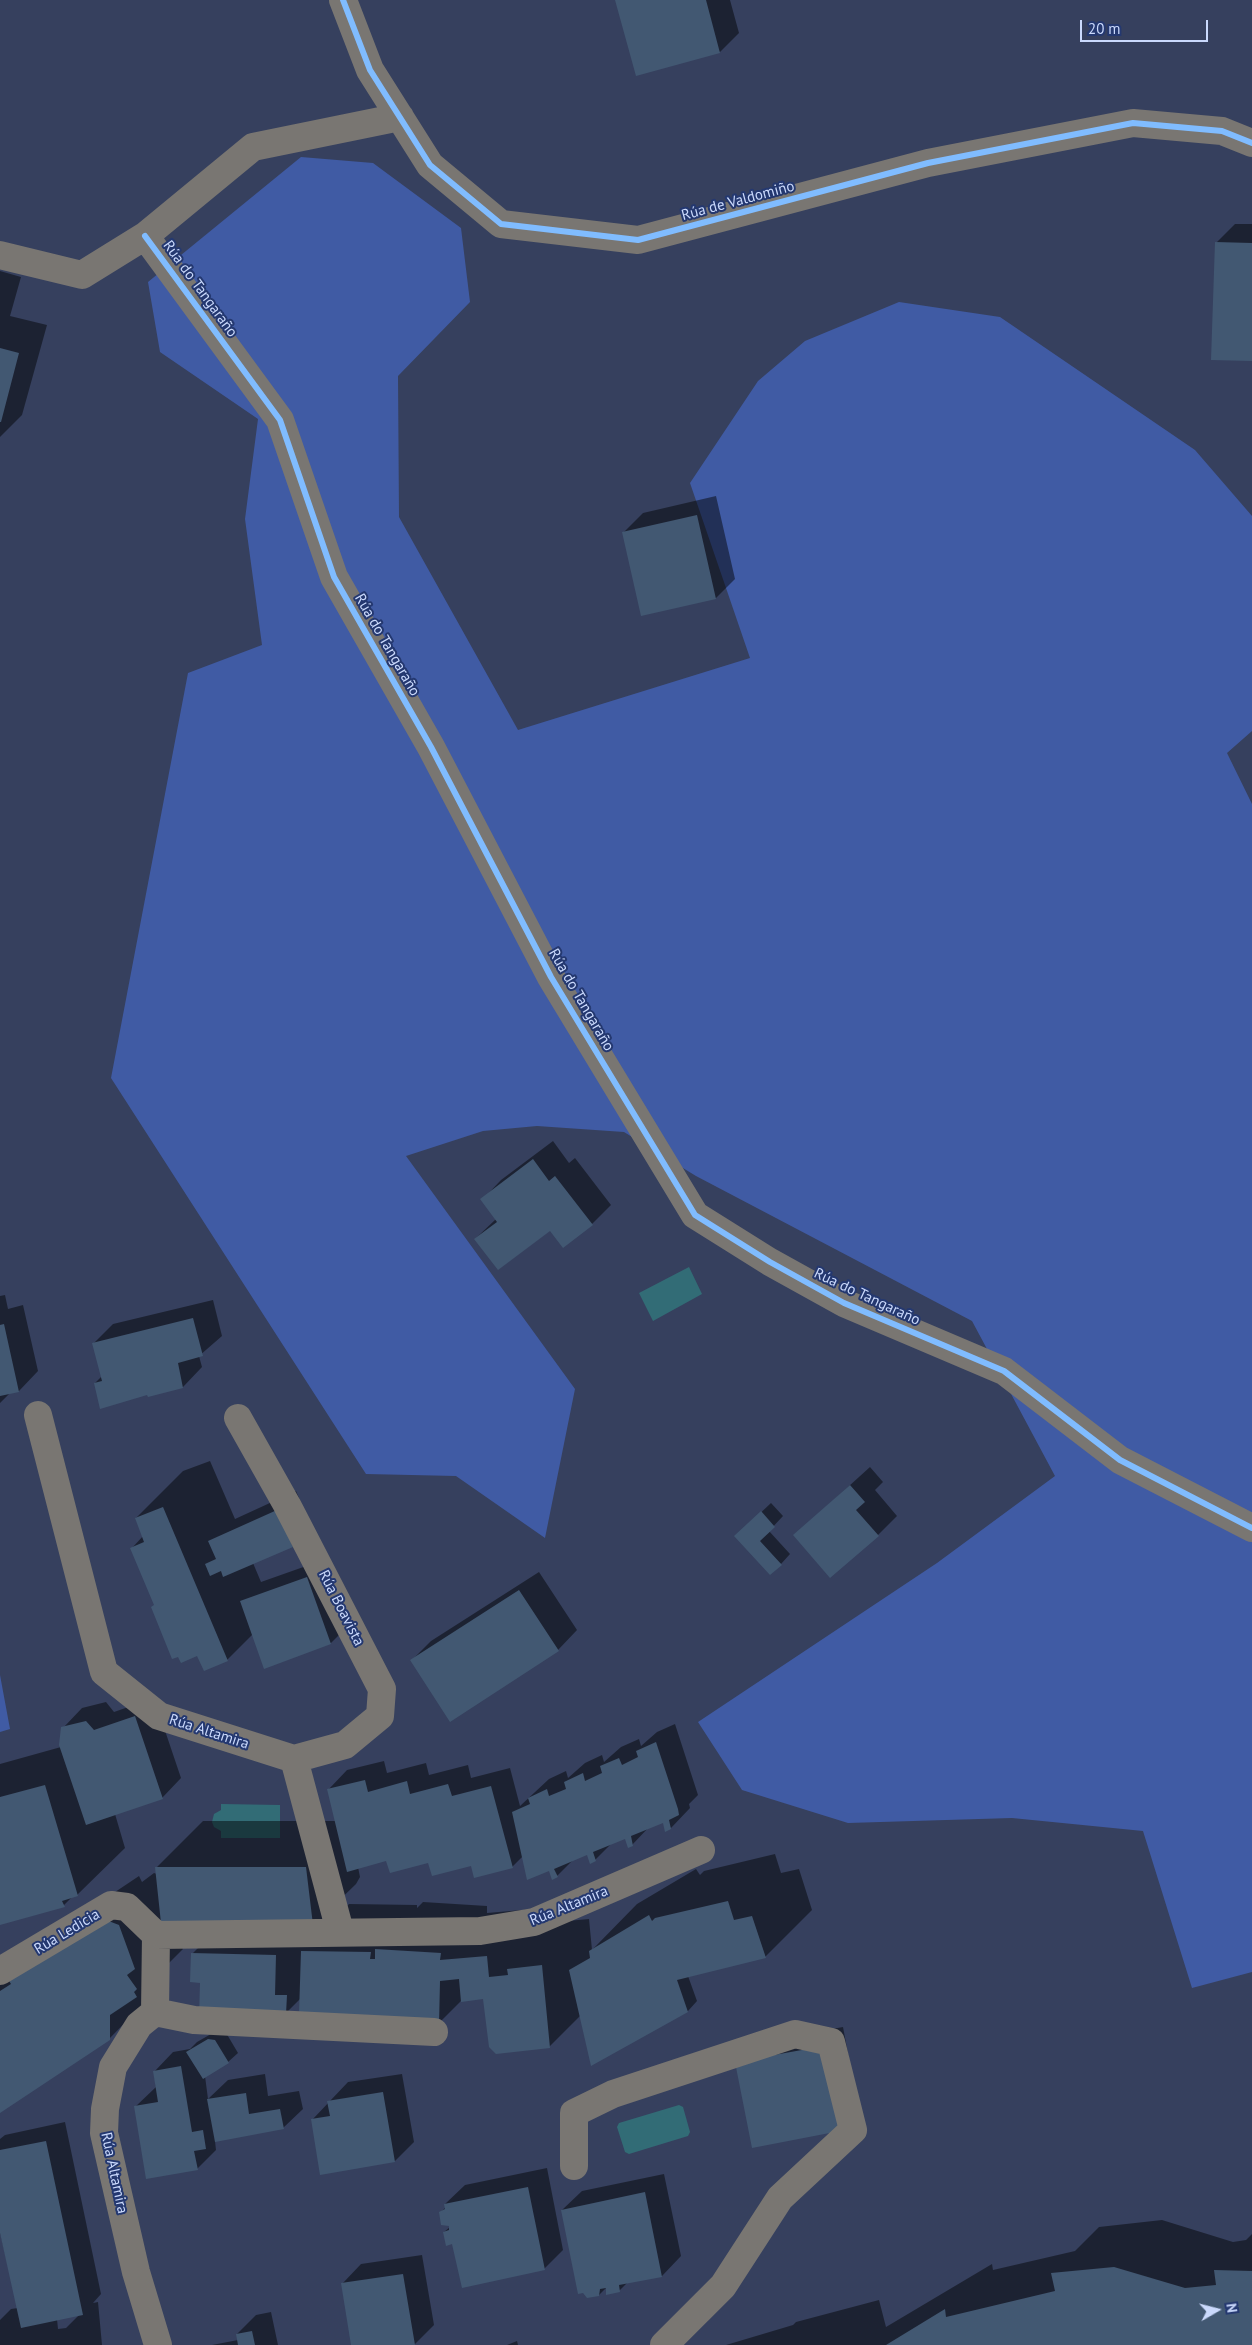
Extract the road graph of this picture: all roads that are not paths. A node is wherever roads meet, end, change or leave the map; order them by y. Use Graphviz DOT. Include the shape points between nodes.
graph roads {
  1 [pos="343,0"];
  2 [pos="400,117"];
  3 [pos="1252,143"];
  4 [pos="145,236"];
  5 [pos="0,254"];
  6 [pos="38,1415"];
  7 [pos="238,1418"];
  8 [pos="1252,1528"];
  9 [pos="294,1759"];
  10 [pos="701,1850"];
  11 [pos="340,1931"];
  12 [pos="156,1935"];
  13 [pos="0,1971"];
  14 [pos="155,2012"];
  15 [pos="434,2032"];
  16 [pos="574,2166"];
  17 [pos="158,2345"];
  18 [pos="664,2345"];
  1 -- 2 [label="street, Rúa de Valdomiño" via="370,70"];
  2 -- 3 [label="street, Rúa de Valdomiño" via="430,165 501,224 638,240 928,163 1133,123 1222,132"];
  2 -- 4 [label="street" via="253,147"];
  4 -- 5 [label="street" via="82,275"];
  4 -- 8 [label="street, Rúa do Tangaraño" via="280,420 334,577 431,747 551,977 695,1215 844,1303 1004,1371 1120,1460"];
  6 -- 9 [label="street, Rúa Altamira" via="104,1672 159,1716"];
  7 -- 9 [label="street, Rúa Boavista" via="382,1689 380,1716 345,1745"];
  9 -- 11 [label="street"];
  10 -- 11 [label="street, Rúa Altamira" via="534,1922 480,1931"];
  11 -- 12 [label="street, Rúa Altamira"];
  12 -- 13 [label="street, Rúa Ledicia" via="127,1907 111,1905"];
  12 -- 14 [label="street"];
  14 -- 15 [label="street" via="194,2020"];
  14 -- 17 [label="street, Rúa Altamira" via="139,2025 114,2067 105,2109 104,2133 136,2272"];
  16 -- 18 [label="street" via="574,2113 613,2094 795,2034 831,2042 852,2130 780,2198 723,2286"];
}
